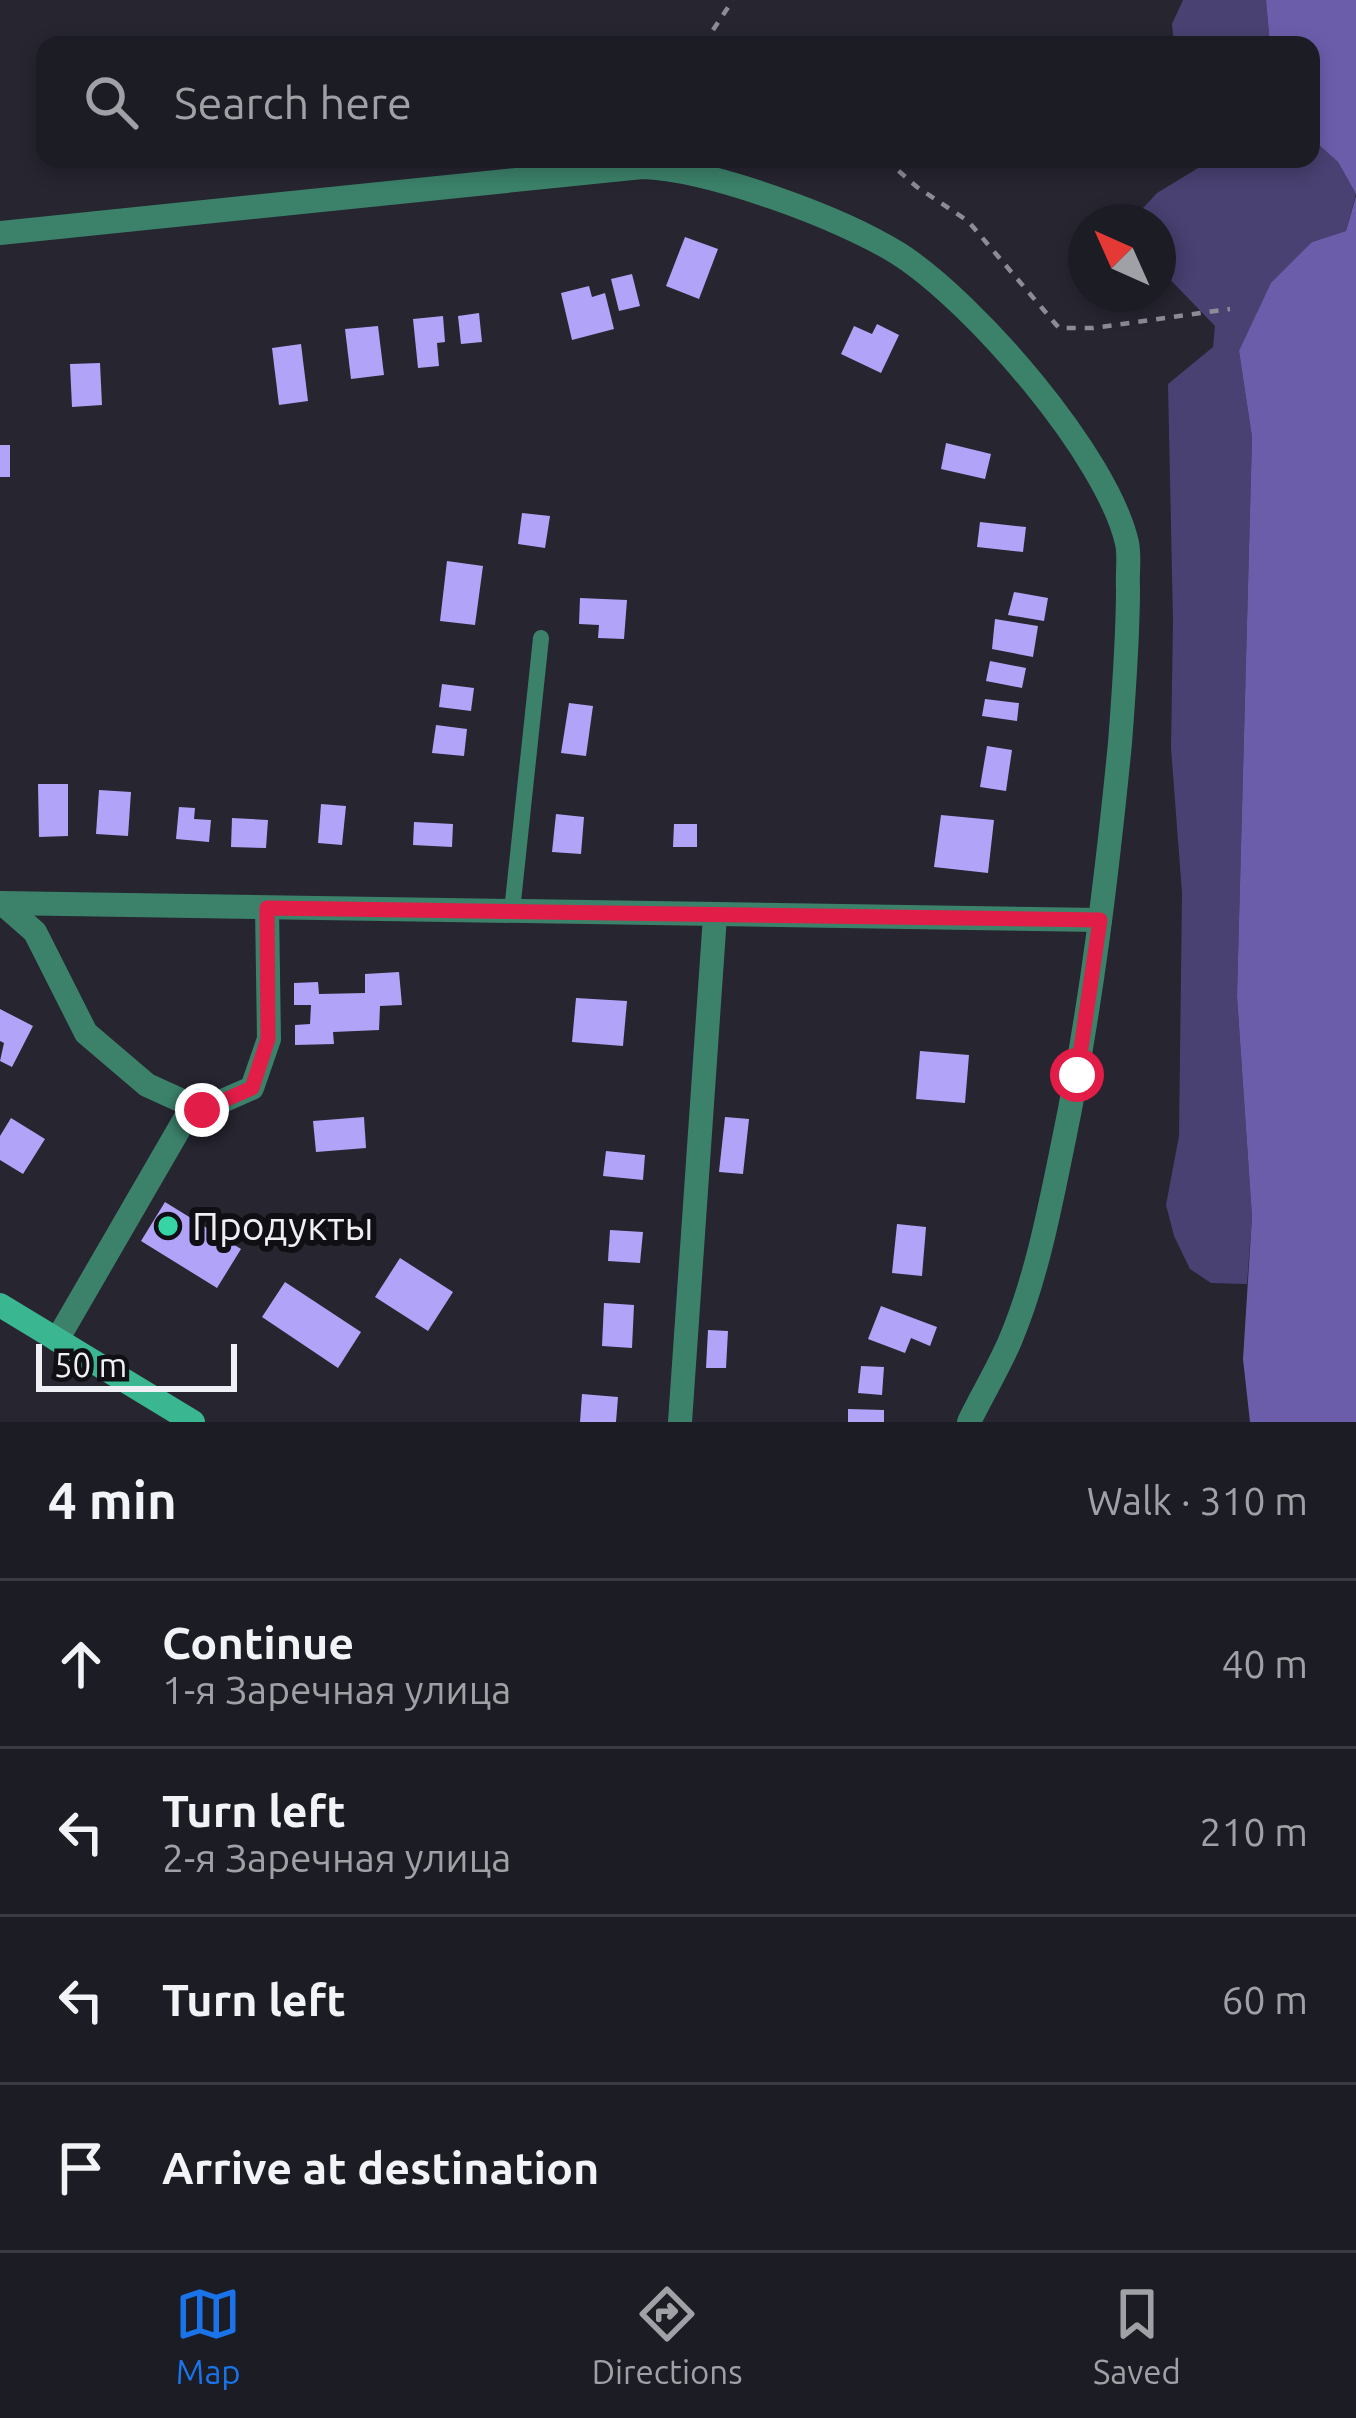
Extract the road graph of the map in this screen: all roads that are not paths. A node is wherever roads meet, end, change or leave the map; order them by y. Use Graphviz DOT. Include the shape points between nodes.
graph roads {
  1 [pos="632,168"];
  2 [pos="674,168"];
  3 [pos="0,233"];
  4 [pos="541,638"];
  5 [pos="1,903"];
  6 [pos="267,908"];
  7 [pos="512,911"];
  8 [pos="715,916"];
  9 [pos="1100,920"];
  10 [pos="193,1106"];
  11 [pos="0,1305"];
  12 [pos="57,1340"];
  13 [pos="194,1422"];
  14 [pos="680,1422"];
  15 [pos="969,1422"];
  1 -- 3 [label="street"];
  2 -- 9 [label="street" via="726,181 898,254 1023,371 1090,458 1127,544 1128,650"];
  4 -- 7 [label="lane"];
  5 -- 6 [label="street"];
  5 -- 10 [label="street" via="35,932 86,1033 147,1085"];
  6 -- 7 [label="street"];
  6 -- 10 [label="street" via="268,1039 252,1088 202,1110"];
  7 -- 8 [label="street"];
  8 -- 9 [label="street"];
  8 -- 14 [label="street"];
  9 -- 15 [label="street" via="1046,1230 1010,1340"];
  10 -- 12 [label="street"];
  11 -- 12 [label="main road"];
  12 -- 13 [label="main road"];
}
